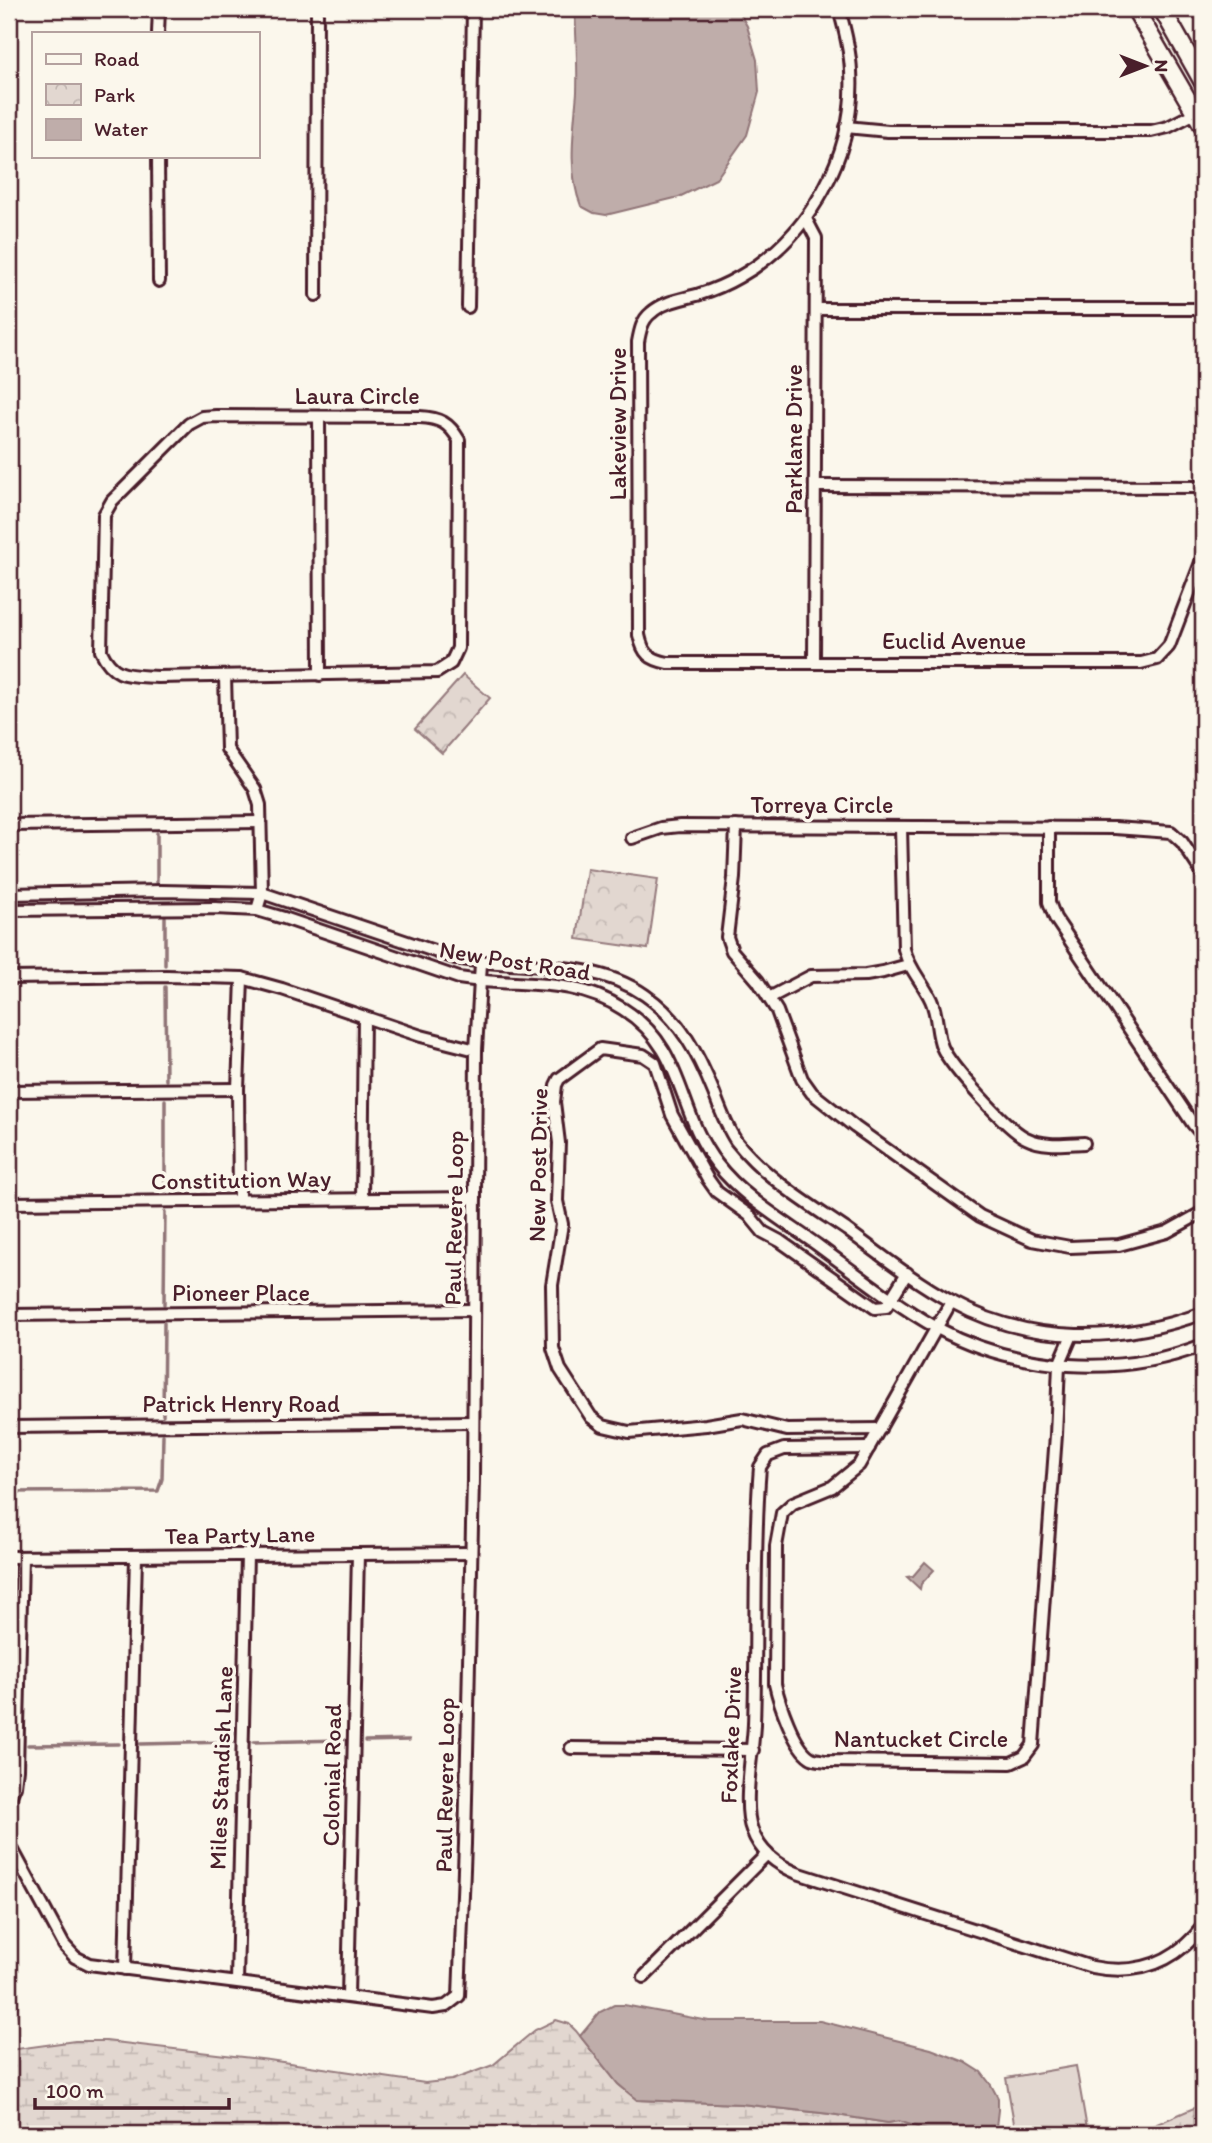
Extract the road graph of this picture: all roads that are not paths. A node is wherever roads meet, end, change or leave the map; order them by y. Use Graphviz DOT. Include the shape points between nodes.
graph roads {
  1 [pos="159,9"];
  2 [pos="317,9"];
  3 [pos="473,9"];
  4 [pos="839,9"];
  5 [pos="1135,9"];
  6 [pos="1162,9"];
  7 [pos="158,32"];
  8 [pos="1203,82"];
  9 [pos="1199,119"];
  10 [pos="846,127"];
  11 [pos="158,158"];
  12 [pos="806,219"];
  13 [pos="159,281"];
  14 [pos="316,295"];
  15 [pos="468,307"];
  16 [pos="816,309"];
  17 [pos="1203,309"];
  18 [pos="319,417"];
  19 [pos="815,486"];
  20 [pos="1203,487"];
  21 [pos="1203,557"];
  22 [pos="642,650"];
  23 [pos="814,663"];
  24 [pos="320,675"];
  25 [pos="225,677"];
  26 [pos="260,822"];
  27 [pos="9,825"];
  28 [pos="736,826"];
  29 [pos="901,827"];
  30 [pos="1049,828"];
  31 [pos="632,838"];
  32 [pos="1203,874"];
  33 [pos="262,893"];
  34 [pos="9,894"];
  35 [pos="9,910"];
  36 [pos="257,911"];
  37 [pos="481,962"];
  38 [pos="908,965"];
  39 [pos="9,978"];
  40 [pos="242,978"];
  41 [pos="478,982"];
  42 [pos="769,998"];
  43 [pos="364,1017"];
  44 [pos="476,1050"];
  45 [pos="238,1089"];
  46 [pos="9,1091"];
  47 [pos="1203,1136"];
  48 [pos="1084,1143"];
  49 [pos="475,1198"];
  50 [pos="239,1199"];
  51 [pos="362,1199"];
  52 [pos="9,1203"];
  53 [pos="1203,1212"];
  54 [pos="907,1273"];
  55 [pos="892,1299"];
  56 [pos="951,1302"];
  57 [pos="474,1310"];
  58 [pos="1203,1313"];
  59 [pos="9,1315"];
  60 [pos="937,1328"];
  61 [pos="1072,1335"];
  62 [pos="1203,1345"];
  63 [pos="1059,1364"];
  64 [pos="473,1422"];
  65 [pos="9,1427"];
  66 [pos="880,1429"];
  67 [pos="869,1448"];
  68 [pos="471,1553"];
  69 [pos="358,1554"];
  70 [pos="247,1555"];
  71 [pos="9,1557"];
  72 [pos="22,1557"];
  73 [pos="136,1557"];
  74 [pos="571,1748"];
  75 [pos="752,1750"];
  76 [pos="9,1800"];
  77 [pos="9,1843"];
  78 [pos="767,1854"];
  79 [pos="1203,1926"];
  80 [pos="125,1969"];
  81 [pos="644,1978"];
  82 [pos="237,1982"];
  83 [pos="348,1996"];
  1 -- 7 [label="street"];
  2 -- 14 [label="street"];
  3 -- 15 [label="street"];
  4 -- 10 [label="street, Lakeview Drive" via="852,73"];
  5 -- 9 [label="main road"];
  6 -- 8 [label="main road"];
  9 -- 10 [label="street" via="1151,131"];
  10 -- 12 [label="street, Lakeview Drive" via="832,170"];
  11 -- 13 [label="street"];
  12 -- 16 [label="street, Parklane Drive" via="816,238"];
  12 -- 22 [label="street, Lakeview Drive" via="752,269 722,286 663,305 649,314 641,327"];
  16 -- 17 [label="street"];
  16 -- 19 [label="street, Parklane Drive"];
  18 -- 24 [label="street"];
  18 -- 24 [label="street, Laura Circle" via="436,418 451,426 459,440 458,648 451,663 437,672"];
  18 -- 25 [label="street, Laura Circle" via="202,417 131,482 104,515 101,650 107,664 119,674"];
  19 -- 20 [label="street"];
  19 -- 23 [label="street, Parklane Drive"];
  21 -- 23 [label="street, Euclid Avenue" via="1169,646 1157,659 1141,663"];
  22 -- 23 [label="street, Euclid Avenue" via="652,660 668,663"];
  24 -- 25 [label="street, Laura Circle"];
  25 -- 26 [label="street" via="227,749 256,789"];
  26 -- 27 [label="street"];
  26 -- 33 [label="street"];
  28 -- 29 [label="street, Torreya Circle"];
  28 -- 31 [label="street" via="671,827"];
  28 -- 42 [label="street, Torreya Circle" via="727,937 732,951"];
  29 -- 30 [label="street, Torreya Circle"];
  29 -- 38 [label="street" via="902,932"];
  30 -- 32 [label="street, Torreya Circle" via="1171,832"];
  30 -- 47 [label="street" via="1049,902 1055,918"];
  33 -- 34 [label="street, New Post Road"];
  33 -- 36 [label="street"];
  33 -- 37 [label="street, New Post Road" via="455,958"];
  35 -- 36 [label="street, New Post Road"];
  36 -- 41 [label="street, New Post Road"];
  37 -- 41 [label="street, Paul Revere Loop"];
  37 -- 54 [label="street, New Post Road" via="582,970 644,994 691,1041 724,1120 743,1149 764,1170"];
  38 -- 42 [label="street" via="866,975 811,976"];
  38 -- 48 [label="street" via="933,1003 943,1050 1011,1128 1037,1142"];
  39 -- 40 [label="street"];
  40 -- 43 [label="street"];
  40 -- 45 [label="street"];
  41 -- 44 [label="street, Paul Revere Loop"];
  41 -- 55 [label="street, New Post Road" via="578,988 633,1016 670,1060 695,1128 719,1168"];
  42 -- 53 [label="street, Torreya Circle" via="812,1093 997,1226 1051,1245 1104,1247 1167,1232"];
  43 -- 44 [label="street"];
  43 -- 51 [label="street"];
  44 -- 49 [label="street, Paul Revere Loop"];
  45 -- 46 [label="street"];
  45 -- 50 [label="street"];
  49 -- 51 [label="street, Constitution Way"];
  49 -- 57 [label="street, Paul Revere Loop"];
  50 -- 51 [label="street, Constitution Way"];
  50 -- 52 [label="street, Constitution Way"];
  54 -- 55 [label="street"];
  54 -- 56 [label="street, New Post Road"];
  55 -- 60 [label="street, New Post Road"];
  55 -- 66 [label="street, New Post Drive" via="883,1309 875,1308 763,1232 749,1215 717,1192 672,1115 652,1059 600,1049 559,1079 554,1102 562,1224 552,1285 553,1348 560,1369 591,1417 603,1426 629,1432 742,1419 787,1430"];
  56 -- 60 [label="street, Nantucket Circle"];
  56 -- 61 [label="street, New Post Road" via="999,1322"];
  57 -- 59 [label="street, Pioneer Place"];
  57 -- 64 [label="street, Paul Revere Loop"];
  58 -- 61 [label="street, New Post Road" via="1141,1332"];
  60 -- 63 [label="street, New Post Road" via="992,1351"];
  60 -- 66 [label="street, Nantucket Circle"];
  61 -- 63 [label="street, Nantucket Circle"];
  62 -- 63 [label="street, New Post Road" via="1134,1362"];
  63 -- 67 [label="street, Nantucket Circle" via="1033,1745 1024,1757 1011,1763 826,1760 811,1758 800,1748 775,1684 778,1529 782,1513 793,1503 846,1477"];
  64 -- 65 [label="street, Patrick Henry Road"];
  64 -- 68 [label="street, Paul Revere Loop"];
  66 -- 67 [label="street, Nantucket Circle"];
  67 -- 75 [label="street, Foxlake Drive" via="784,1450 768,1455 760,1467"];
  68 -- 69 [label="street, Tea Party Lane"];
  68 -- 83 [label="street, Paul Revere Loop" via="459,1996 446,2006 433,2008"];
  69 -- 70 [label="street, Tea Party Lane"];
  69 -- 83 [label="street, Colonial Road"];
  70 -- 73 [label="street, Tea Party Lane"];
  70 -- 82 [label="street, Miles Standish Lane"];
  71 -- 72 [label="street, Tea Party Lane"];
  72 -- 73 [label="street, Tea Party Lane"];
  72 -- 76 [label="street" via="17,1769"];
  73 -- 80 [label="street"];
  74 -- 75 [label="street"];
  75 -- 78 [label="street, Foxlake Drive" via="748,1817"];
  77 -- 80 [label="street, Paul Revere Loop" via="64,1945 75,1957 89,1964"];
  78 -- 79 [label="street, Foxlake Drive" via="780,1866 817,1881 1110,1971 1162,1962 1185,1947"];
  78 -- 81 [label="street"];
  80 -- 82 [label="street, Paul Revere Loop"];
  82 -- 83 [label="street, Paul Revere Loop"];
}
